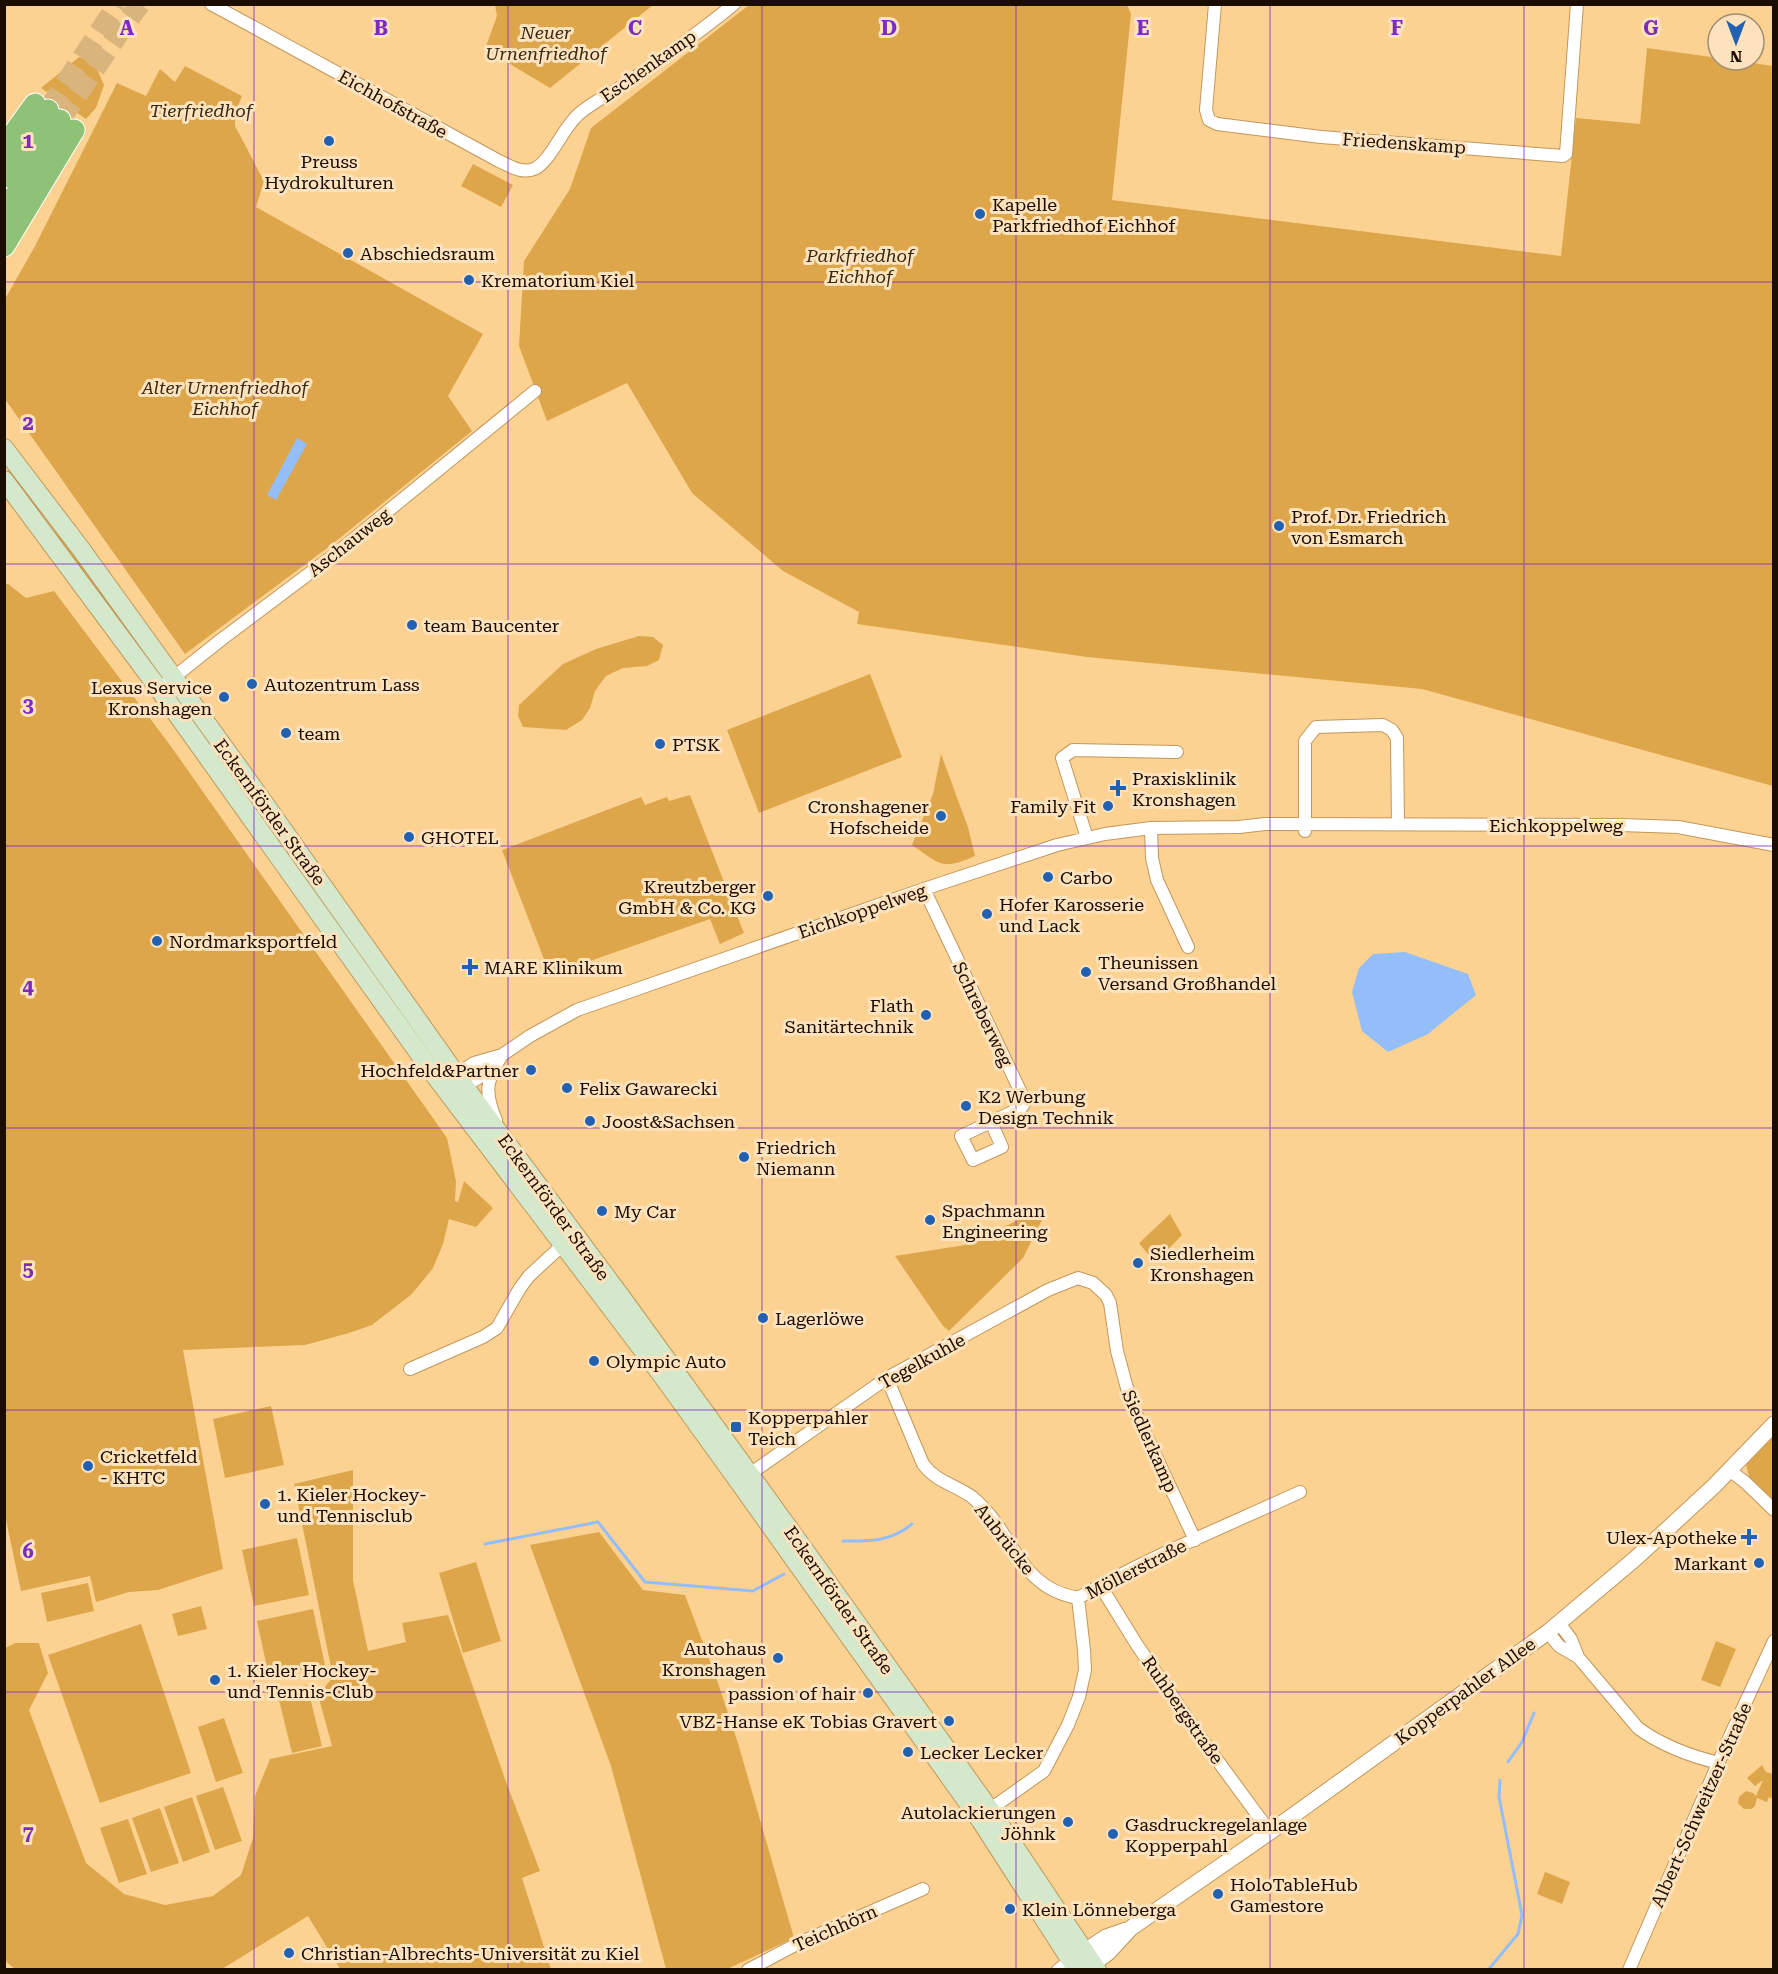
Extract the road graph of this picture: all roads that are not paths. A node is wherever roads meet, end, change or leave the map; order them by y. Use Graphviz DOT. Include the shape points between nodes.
graph roads {
  1 [pos="212,4"];
  2 [pos="735,4"];
  3 [pos="1215,4"];
  4 [pos="1577,4"];
  5 [pos="54,116"];
  6 [pos="564,130"];
  7 [pos="4,147"];
  8 [pos="4,177"];
  9 [pos="4,214"];
  10 [pos="4,246"];
  11 [pos="535,391"];
  12 [pos="4,448"];
  13 [pos="4,480"];
  14 [pos="174,678"];
  15 [pos="159,689"];
  16 [pos="1177,752"];
  17 [pos="1398,824"];
  18 [pos="1151,828"];
  19 [pos="1305,828"];
  20 [pos="1087,838"];
  21 [pos="1773,845"];
  22 [pos="924,889"];
  23 [pos="1188,947"];
  24 [pos="502,1054"];
  25 [pos="493,1069"];
  26 [pos="453,1085"];
  27 [pos="991,1122"];
  28 [pos="498,1130"];
  29 [pos="569,1239"];
  30 [pos="1110,1303"];
  31 [pos="410,1369"];
  32 [pos="887,1378"];
  33 [pos="1773,1424"];
  34 [pos="1730,1470"];
  35 [pos="744,1478"];
  36 [pos="1300,1492"];
  37 [pos="1773,1510"];
  38 [pos="1195,1540"];
  39 [pos="1100,1586"];
  40 [pos="1078,1598"];
  41 [pos="1553,1628"];
  42 [pos="1773,1641"];
  43 [pos="1719,1763"];
  44 [pos="984,1813"];
  45 [pos="1270,1832"];
  46 [pos="923,1889"];
  47 [pos="1081,1965"];
  48 [pos="748,1970"];
  49 [pos="1629,1970"];
  1 -- 6 [label="street, Eichhofstraße" via="517,169 538,167"];
  2 -- 6 [label="street, Eschenkamp" via="579,113"];
  3 -- 4 [label="street, Friedenskamp" via="1206,110 1209,120 1216,124 1563,156"];
  5 -- 7 [label="highway"];
  5 -- 8 [label="highway"];
  5 -- 9 [label="highway"];
  5 -- 10 [label="highway"];
  11 -- 14 [label="street, Aschauweg" via="339,552"];
  12 -- 14 [label="main road, Eckernförder Straße"];
  13 -- 15 [label="main road, Eckernförder Straße"];
  14 -- 15 [label="street, Aschauweg"];
  14 -- 26 [label="main road, Eckernförder Straße"];
  15 -- 26 [label="main road, Eckernförder Straße"];
  16 -- 20 [label="street" via="1073,750 1062,758"];
  17 -- 19 [label="street, Eichkoppelweg"];
  17 -- 19 [label="street" via="1397,738 1392,729 1383,725 1316,727 1305,741"];
  17 -- 21 [label="street, Eichkoppelweg" via="1657,826 1700,830"];
  18 -- 19 [label="street, Eichkoppelweg" via="1239,827 1276,832"];
  18 -- 20 [label="street, Eichkoppelweg"];
  18 -- 23 [label="street" via="1157,880"];
  20 -- 22 [label="street, Eichkoppelweg"];
  22 -- 24 [label="street, Eichkoppelweg" via="577,1010"];
  22 -- 27 [label="street, Schreberweg" via="1024,1099 1021,1108"];
  24 -- 25 [label="street, Eichkoppelweg"];
  24 -- 26 [label="street, Eichkoppelweg" via="474,1063"];
  25 -- 26 [label="street, Eichkoppelweg"];
  25 -- 28 [label="street, Eichkoppelweg" via="487,1095"];
  26 -- 28 [label="main road, Eckernförder Straße"];
  26 -- 29 [label="main road, Eckernförder Straße"];
  28 -- 29 [label="main road, Eckernförder Straße"];
  29 -- 31 [label="street" via="525,1282 497,1328"];
  29 -- 35 [label="main road, Eckernförder Straße"];
  30 -- 32 [label="street, Tegelkuhle" via="1093,1283 1078,1278 1048,1290"];
  30 -- 38 [label="street, Siedlerkamp" via="1117,1351 1131,1403"];
  32 -- 35 [label="street, Tegelkuhle"];
  32 -- 40 [label="street, Aubrücke" via="928,1471 971,1496 992,1516 1032,1576 1063,1596"];
  33 -- 34 [label="street, Kopperpahler Allee"];
  34 -- 37 [label="street"];
  34 -- 41 [label="street, Kopperpahler Allee" via="1636,1558"];
  35 -- 44 [label="main road, Eckernförder Straße"];
  36 -- 38 [label="street, Möllerstraße"];
  38 -- 39 [label="street, Möllerstraße"];
  39 -- 40 [label="street, Möllerstraße"];
  39 -- 45 [label="street, Ruhbergstraße" via="1137,1645"];
  40 -- 44 [label="street, Möllerstraße" via="1085,1670 1068,1725 1044,1771"];
  41 -- 43 [label="street" via="1559,1646 1578,1657 1638,1728 1679,1750"];
  41 -- 45 [label="street, Kopperpahler Allee"];
  42 -- 43 [label="street, Albert-Schweitzer-Straße"];
  43 -- 49 [label="street, Albert-Schweitzer-Straße"];
  44 -- 47 [label="main road, Eckernförder Straße"];
  45 -- 47 [label="street, Kopperpahler Allee" via="1131,1928 1108,1953"];
  46 -- 48 [label="street, Teichhörn" via="797,1944"];
}
